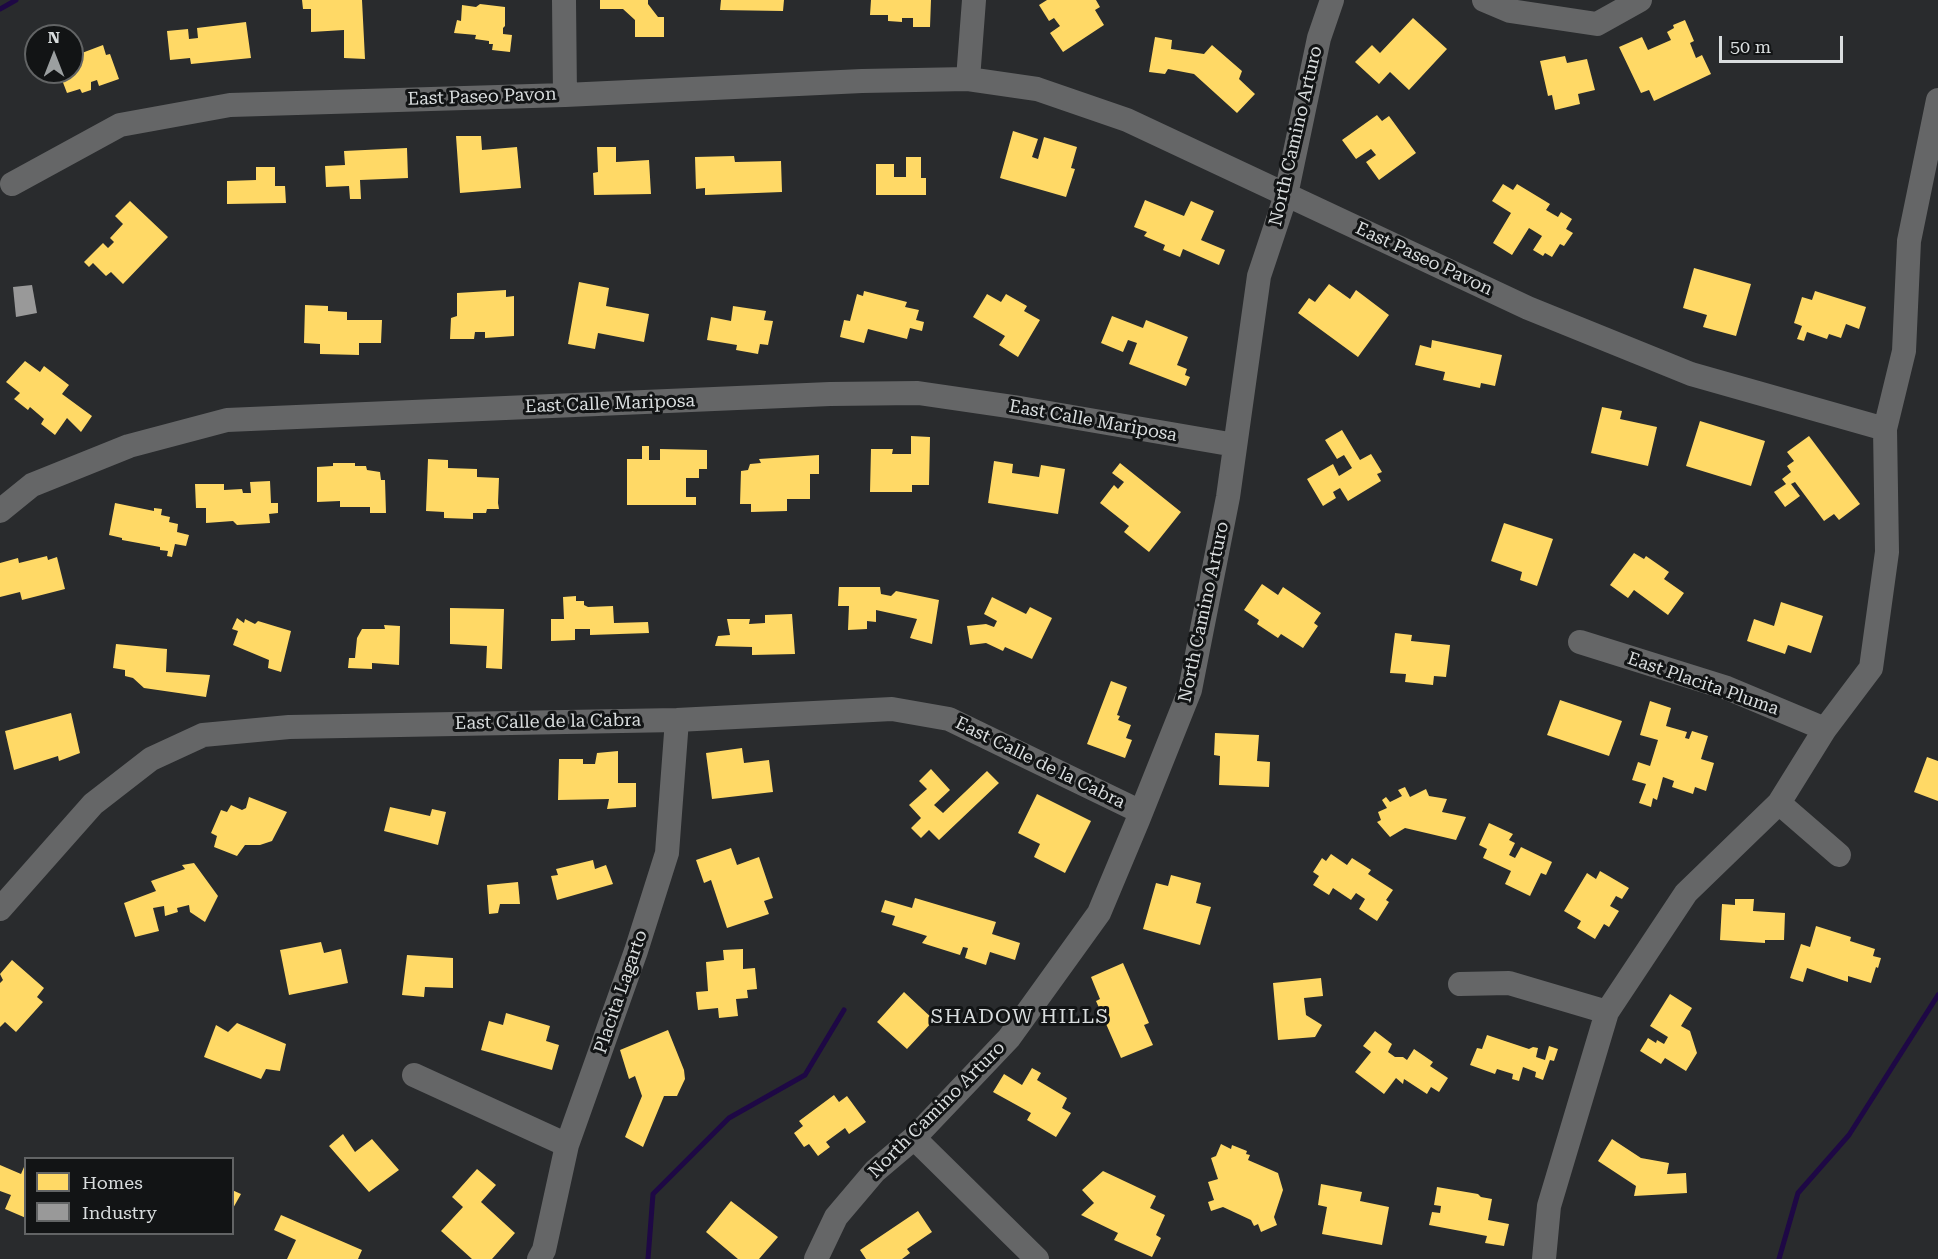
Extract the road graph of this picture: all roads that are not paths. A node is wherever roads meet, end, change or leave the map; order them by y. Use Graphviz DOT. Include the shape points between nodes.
graph roads {
  1 [pos="564,0"];
  2 [pos="974,0"];
  3 [pos="1332,0"];
  4 [pos="1484,0"];
  5 [pos="1640,0"];
  6 [pos="968,79"];
  7 [pos="565,95"];
  8 [pos="1938,100"];
  9 [pos="12,184"];
  10 [pos="1286,195"];
  11 [pos="1885,429"];
  12 [pos="1235,445"];
  13 [pos="0,511"];
  14 [pos="1580,642"];
  15 [pos="677,720"];
  16 [pos="1825,729"];
  17 [pos="1779,803"];
  18 [pos="1141,812"];
  19 [pos="1839,855"];
  20 [pos="0,909"];
  21 [pos="1460,984"];
  22 [pos="1607,1012"];
  23 [pos="414,1075"];
  24 [pos="914,1138"];
  25 [pos="567,1145"];
  26 [pos="539,1259"];
  27 [pos="816,1259"];
  28 [pos="1037,1259"];
  29 [pos="1544,1259"];
  1 -- 7 [label="street"];
  2 -- 6 [label="street"];
  3 -- 10 [label="street, North Camino Arturo" via="1319,38"];
  4 -- 5 [label="street" via="1510,11 1597,24"];
  6 -- 7 [label="street, East Paseo Pavon"];
  6 -- 10 [label="street, East Paseo Pavon" via="1037,89 1127,120"];
  7 -- 9 [label="street, East Paseo Pavon" via="230,105 120,125"];
  8 -- 11 [label="street" via="1909,241 1904,351"];
  10 -- 11 [label="street, East Paseo Pavon" via="1528,308 1691,374"];
  10 -- 12 [label="street, North Camino Arturo" via="1259,276"];
  11 -- 16 [label="street" via="1887,552 1871,668"];
  12 -- 13 [label="street, East Calle Mariposa" via="918,393 227,420 129,446 32,485"];
  12 -- 18 [label="street, North Camino Arturo" via="1190,690"];
  14 -- 16 [label="street, East Placita Pluma" via="1727,688"];
  15 -- 18 [label="street, East Calle de la Cabra" via="892,709 949,719"];
  15 -- 20 [label="street, East Calle de la Cabra" via="289,727 203,735 151,759 93,804"];
  15 -- 25 [label="street, Placita Lagarto" via="667,853"];
  16 -- 17 [label="street"];
  17 -- 19 [label="street"];
  17 -- 22 [label="street" via="1686,892"];
  18 -- 24 [label="street, North Camino Arturo" via="1099,913 1008,1038"];
  21 -- 22 [label="street" via="1509,983"];
  22 -- 29 [label="street" via="1549,1206"];
  23 -- 25 [label="street"];
  24 -- 27 [label="street, North Camino Arturo" via="875,1171 836,1217"];
  24 -- 28 [label="street"];
  25 -- 26 [label="street, Placita Lagarto"];
}
